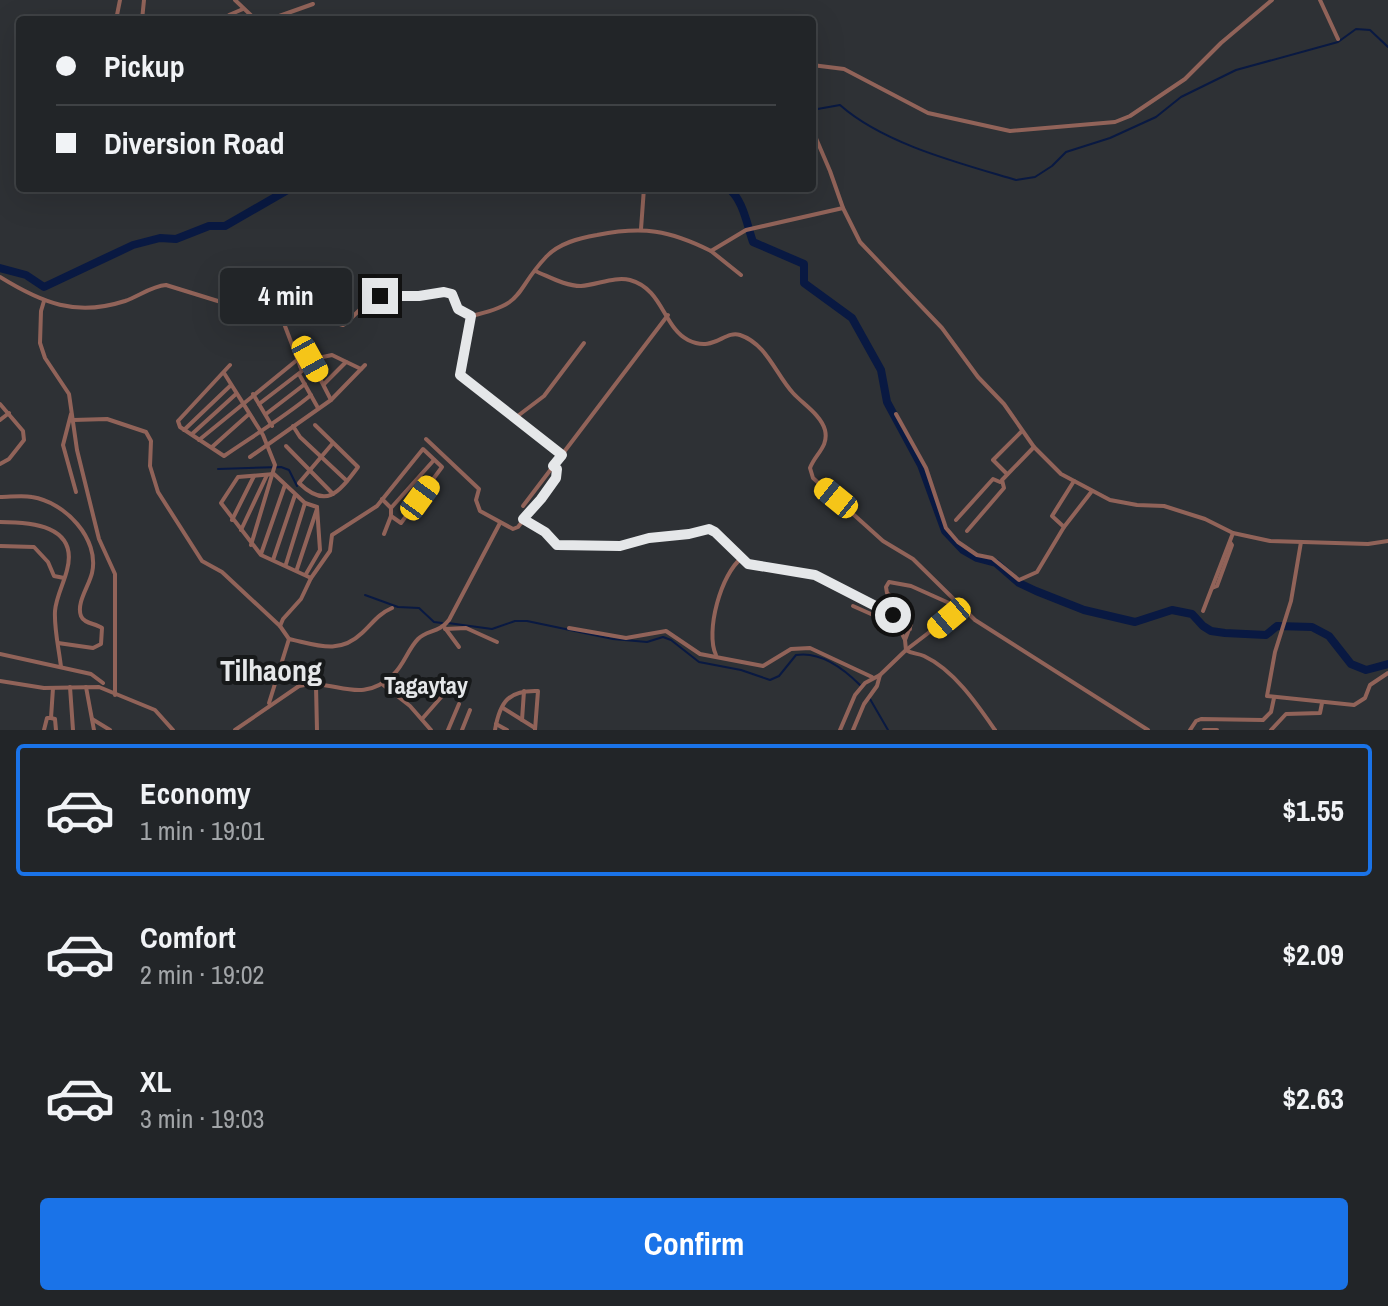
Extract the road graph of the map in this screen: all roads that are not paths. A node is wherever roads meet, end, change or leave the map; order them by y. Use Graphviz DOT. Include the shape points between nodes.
graph roads {
  1 [pos="235,0"];
  2 [pos="1272,0"];
  3 [pos="1320,0"];
  4 [pos="313,4"];
  5 [pos="243,9"];
  6 [pos="229,15"];
  7 [pos="251,16"];
  8 [pos="279,16"];
  9 [pos="1338,39"];
  10 [pos="816,65"];
  11 [pos="816,139"];
  12 [pos="644,192"];
  13 [pos="843,208"];
  14 [pos="641,229"];
  15 [pos="711,251"];
  16 [pos="535,271"];
  17 [pos="741,275"];
  18 [pos="0,277"];
  19 [pos="44,301"];
  20 [pos="277,305"];
  21 [pos="668,315"];
  22 [pos="471,316"];
  23 [pos="584,343"];
  24 [pos="310,359"];
  25 [pos="297,360"];
  26 [pos="346,362"];
  27 [pos="230,365"];
  28 [pos="300,366"];
  29 [pos="224,373"];
  30 [pos="299,374"];
  31 [pos="305,384"];
  32 [pos="324,384"];
  33 [pos="230,386"];
  34 [pos="236,394"];
  35 [pos="253,394"];
  36 [pos="311,395"];
  37 [pos="331,400"];
  38 [pos="242,402"];
  39 [pos="0,404"];
  40 [pos="259,404"];
  41 [pos="318,408"];
  42 [pos="72,412"];
  43 [pos="9,413"];
  44 [pos="249,414"];
  45 [pos="266,414"];
  46 [pos="896,414"];
  47 [pos="515,418"];
  48 [pos="0,420"];
  49 [pos="73,420"];
  50 [pos="315,425"];
  51 [pos="272,426"];
  52 [pos="293,426"];
  53 [pos="184,430"];
  54 [pos="260,431"];
  55 [pos="1022,431"];
  56 [pos="192,434"];
  57 [pos="426,439"];
  58 [pos="199,440"];
  59 [pos="333,443"];
  60 [pos="267,444"];
  61 [pos="286,446"];
  62 [pos="212,447"];
  63 [pos="1034,447"];
  64 [pos="438,451"];
  65 [pos="562,455"];
  66 [pos="250,457"];
  67 [pos="321,457"];
  68 [pos="433,459"];
  69 [pos="0,464"];
  70 [pos="553,466"];
  71 [pos="274,469"];
  72 [pos="309,470"];
  73 [pos="1007,474"];
  74 [pos="267,475"];
  75 [pos="254,476"];
  76 [pos="347,481"];
  77 [pos="1074,481"];
  78 [pos="1000,482"];
  79 [pos="285,485"];
  80 [pos="1092,491"];
  81 [pos="76,492"];
  82 [pos="333,494"];
  83 [pos="295,495"];
  84 [pos="0,497"];
  85 [pos="382,499"];
  86 [pos="305,503"];
  87 [pos="523,506"];
  88 [pos="317,507"];
  89 [pos="391,508"];
  90 [pos="391,516"];
  91 [pos="523,519"];
  92 [pos="232,520"];
  93 [pos="956,520"];
  94 [pos="0,522"];
  95 [pos="500,523"];
  96 [pos="1064,527"];
  97 [pos="241,530"];
  98 [pos="967,531"];
  99 [pos="1233,533"];
  100 [pos="384,534"];
  101 [pos="1388,541"];
  102 [pos="1301,542"];
  103 [pos="251,545"];
  104 [pos="0,546"];
  105 [pos="261,555"];
  106 [pos="742,558"];
  107 [pos="273,560"];
  108 [pos="286,564"];
  109 [pos="296,570"];
  110 [pos="308,576"];
  111 [pos="64,578"];
  112 [pos="853,606"];
  113 [pos="392,608"];
  114 [pos="961,608"];
  115 [pos="1203,611"];
  116 [pos="280,626"];
  117 [pos="898,626"];
  118 [pos="444,627"];
  119 [pos="569,628"];
  120 [pos="910,629"];
  121 [pos="289,639"];
  122 [pos="905,640"];
  123 [pos="497,642"];
  124 [pos="58,643"];
  125 [pos="459,647"];
  126 [pos="906,650"];
  127 [pos="0,654"];
  128 [pos="718,657"];
  129 [pos="61,667"];
  130 [pos="1388,673"];
  131 [pos="880,675"];
  132 [pos="872,677"];
  133 [pos="0,681"];
  134 [pos="103,683"];
  135 [pos="382,684"];
  136 [pos="316,686"];
  137 [pos="70,687"];
  138 [pos="86,687"];
  139 [pos="53,688"];
  140 [pos="524,691"];
  141 [pos="115,695"];
  142 [pos="443,695"];
  143 [pos="1274,698"];
  144 [pos="1322,703"];
  145 [pos="459,704"];
  146 [pos="268,705"];
  147 [pos="502,708"];
  148 [pos="470,710"];
  149 [pos="51,718"];
  150 [pos="92,719"];
  151 [pos="422,719"];
  152 [pos="522,720"];
  153 [pos="495,727"];
  154 [pos="449,728"];
  155 [pos="535,729"];
  156 [pos="44,730"];
  157 [pos="56,730"];
  158 [pos="73,730"];
  159 [pos="94,730"];
  160 [pos="110,730"];
  161 [pos="173,730"];
  162 [pos="235,730"];
  163 [pos="317,730"];
  164 [pos="431,730"];
  165 [pos="461,730"];
  166 [pos="507,730"];
  167 [pos="840,730"];
  168 [pos="853,730"];
  169 [pos="995,730"];
  170 [pos="1148,730"];
  171 [pos="1190,730"];
  172 [pos="1204,730"];
  173 [pos="1217,730"];
  174 [pos="1271,730"];
  1 -- 5 [label="street"];
  2 -- 10 [label="street" via="1185,79 1115,122 997,129 928,113 836,66"];
  3 -- 9 [label="street"];
  4 -- 8 [label="street"];
  5 -- 6 [label="street"];
  5 -- 7 [label="street"];
  11 -- 13 [label="street"];
  12 -- 14 [label="street"];
  13 -- 15 [label="street" via="755,227"];
  13 -- 55 [label="street" via="860,242 942,328"];
  14 -- 15 [label="street" via="668,232"];
  14 -- 16 [label="street" via="568,242"];
  15 -- 17 [label="street"];
  16 -- 21 [label="street" via="577,286 628,279 648,290"];
  16 -- 22 [label="street" via="507,305"];
  18 -- 19 [label="street"];
  19 -- 20 [label="street" via="88,309 166,285 221,302 259,299"];
  19 -- 42 [label="street" via="40,343 69,394"];
  20 -- 22 [label="street" via="343,325 380,296 444,292"];
  20 -- 25 [label="street"];
  21 -- 65 [label="street"];
  21 -- 114 [label="street" via="691,341 713,343 739,335 769,358 824,426 825,444 810,468 813,478 883,541 913,559"];
  22 -- 47 [label="street" via="460,375"];
  23 -- 47 [label="street" via="544,396"];
  24 -- 26 [label="street" via="332,355"];
  24 -- 28 [label="street"];
  24 -- 32 [label="street"];
  25 -- 28 [label="street"];
  25 -- 35 [label="street"];
  26 -- 32 [label="street"];
  26 -- 37 [label="street" via="363,367"];
  27 -- 29 [label="street"];
  28 -- 30 [label="street"];
  29 -- 33 [label="street"];
  29 -- 53 [label="street" via="178,421"];
  30 -- 31 [label="street"];
  30 -- 40 [label="street"];
  31 -- 36 [label="street"];
  31 -- 45 [label="street"];
  32 -- 37 [label="street"];
  33 -- 34 [label="street"];
  33 -- 53 [label="street"];
  34 -- 38 [label="street"];
  34 -- 56 [label="street"];
  35 -- 38 [label="street"];
  35 -- 40 [label="street"];
  36 -- 41 [label="street"];
  36 -- 51 [label="street"];
  37 -- 41 [label="street"];
  38 -- 44 [label="street"];
  38 -- 58 [label="street"];
  39 -- 43 [label="street"];
  40 -- 45 [label="street"];
  41 -- 52 [label="street"];
  42 -- 49 [label="street"];
  42 -- 81 [label="street" via="63,445"];
  43 -- 48 [label="street"];
  43 -- 69 [label="street" via="24,440"];
  44 -- 54 [label="street"];
  44 -- 62 [label="street"];
  45 -- 51 [label="street"];
  46 -- 96 [label="street" via="926,468 946,528 977,555 992,558 1019,580 1037,572"];
  47 -- 65 [label="street"];
  49 -- 116 [label="street" via="107,419 146,432 158,492 202,561 222,572"];
  49 -- 141 [label="street" via="99,539 115,574"];
  50 -- 59 [label="street"];
  51 -- 54 [label="street"];
  52 -- 60 [label="street"];
  52 -- 67 [label="street"];
  53 -- 56 [label="street"];
  54 -- 60 [label="street"];
  54 -- 62 [label="street" via="224,456"];
  55 -- 63 [label="street"];
  55 -- 73 [label="street" via="993,460"];
  56 -- 58 [label="street"];
  57 -- 64 [label="street"];
  58 -- 62 [label="street"];
  59 -- 67 [label="street"];
  59 -- 76 [label="street" via="358,467"];
  60 -- 66 [label="street"];
  60 -- 71 [label="street"];
  61 -- 72 [label="street"];
  63 -- 73 [label="street"];
  63 -- 77 [label="street"];
  64 -- 68 [label="street"];
  64 -- 95 [label="street" via="479,489 480,511"];
  65 -- 70 [label="street"];
  67 -- 72 [label="street"];
  67 -- 76 [label="street"];
  68 -- 85 [label="street" via="423,449"];
  68 -- 89 [label="street"];
  68 -- 90 [label="street" via="442,467 401,523"];
  70 -- 87 [label="street"];
  70 -- 91 [label="street" via="556,478"];
  71 -- 74 [label="street"];
  71 -- 79 [label="street"];
  71 -- 103 [label="street"];
  72 -- 82 [label="street"];
  72 -- 82 [label="street" via="299,483 317,497"];
  73 -- 78 [label="street"];
  74 -- 75 [label="street"];
  74 -- 97 [label="street"];
  75 -- 92 [label="street"];
  75 -- 92 [label="street" via="238,477 221,503"];
  76 -- 82 [label="street"];
  77 -- 80 [label="street"];
  77 -- 96 [label="street" via="1052,516"];
  78 -- 93 [label="street" via="993,479"];
  78 -- 98 [label="street" via="1004,488"];
  79 -- 83 [label="street"];
  79 -- 105 [label="street"];
  80 -- 96 [label="street"];
  80 -- 99 [label="street" via="1110,500 1184,511"];
  83 -- 86 [label="street"];
  83 -- 107 [label="street"];
  84 -- 124 [label="street" via="49,502 87,537 94,555 80,615 102,628 101,644 93,648"];
  85 -- 89 [label="street"];
  85 -- 110 [label="street" via="332,535 330,551"];
  86 -- 88 [label="street"];
  86 -- 108 [label="street"];
  88 -- 109 [label="street"];
  88 -- 110 [label="street" via="320,550"];
  89 -- 90 [label="street"];
  90 -- 100 [label="street"];
  91 -- 95 [label="street" via="513,529"];
  91 -- 106 [label="street" via="562,547 620,546 709,529"];
  92 -- 97 [label="street"];
  94 -- 111 [label="street" via="41,525 61,537 69,558"];
  95 -- 118 [label="street"];
  97 -- 103 [label="street"];
  99 -- 102 [label="street"];
  99 -- 115 [label="street" via="1217,586"];
  101 -- 102 [label="street"];
  102 -- 143 [label="street" via="1267,696"];
  103 -- 105 [label="street"];
  104 -- 111 [label="street" via="34,547 54,576"];
  105 -- 107 [label="street"];
  106 -- 117 [label="street" via="755,567 815,575 885,610"];
  106 -- 128 [label="street" via="728,572 718,596 713,640"];
  107 -- 108 [label="street"];
  108 -- 109 [label="street"];
  109 -- 110 [label="street"];
  110 -- 116 [label="street" via="301,599"];
  111 -- 124 [label="street" via="55,610"];
  112 -- 117 [label="street"];
  113 -- 121 [label="street" via="336,649"];
  114 -- 120 [label="street" via="889,582 887,593 910,612"];
  114 -- 126 [label="street"];
  114 -- 170 [label="street"];
  116 -- 121 [label="street"];
  117 -- 120 [label="street"];
  117 -- 122 [label="street"];
  118 -- 123 [label="street" via="466,628"];
  118 -- 125 [label="street"];
  118 -- 135 [label="street" via="419,638"];
  119 -- 128 [label="street" via="626,638 666,631 700,654"];
  120 -- 122 [label="street"];
  121 -- 146 [label="street"];
  122 -- 126 [label="street"];
  124 -- 129 [label="street"];
  126 -- 131 [label="street"];
  126 -- 169 [label="street" via="939,667 972,698"];
  127 -- 129 [label="street"];
  128 -- 132 [label="street" via="763,666 791,649 810,648"];
  129 -- 134 [label="street" via="91,674"];
  130 -- 144 [label="street" via="1370,685 1360,704"];
  131 -- 132 [label="street"];
  131 -- 168 [label="street"];
  132 -- 167 [label="street" via="855,695"];
  133 -- 139 [label="street"];
  135 -- 136 [label="street" via="359,691"];
  135 -- 151 [label="street"];
  136 -- 146 [label="street" via="299,686"];
  136 -- 163 [label="street"];
  137 -- 138 [label="street"];
  137 -- 139 [label="street"];
  137 -- 158 [label="street"];
  138 -- 141 [label="street"];
  138 -- 150 [label="street"];
  139 -- 149 [label="street"];
  140 -- 147 [label="street" via="513,694"];
  140 -- 152 [label="street"];
  140 -- 155 [label="street" via="538,691"];
  141 -- 161 [label="street" via="155,710"];
  142 -- 151 [label="street"];
  143 -- 144 [label="street"];
  143 -- 171 [label="street" via="1263,720 1201,719"];
  144 -- 174 [label="street" via="1320,713 1286,714"];
  145 -- 154 [label="street"];
  146 -- 162 [label="street"];
  147 -- 152 [label="street"];
  147 -- 153 [label="street"];
  148 -- 165 [label="street"];
  149 -- 156 [label="street"];
  149 -- 157 [label="street"];
  150 -- 159 [label="street"];
  150 -- 160 [label="street"];
  151 -- 164 [label="street"];
  152 -- 155 [label="street"];
  153 -- 166 [label="street"];
  154 -- 165 [label="street"];
  172 -- 173 [label="street"];
}
